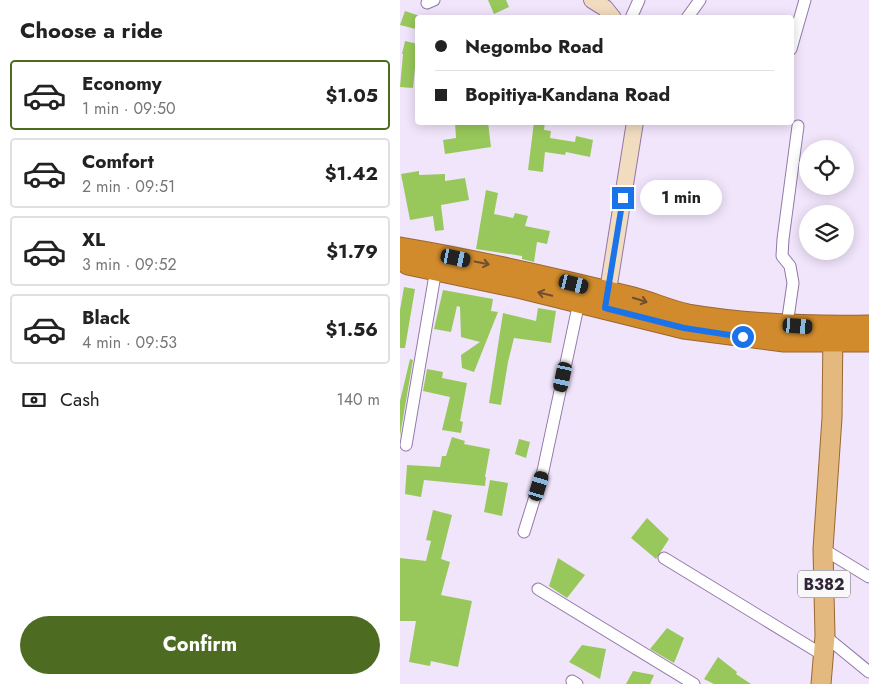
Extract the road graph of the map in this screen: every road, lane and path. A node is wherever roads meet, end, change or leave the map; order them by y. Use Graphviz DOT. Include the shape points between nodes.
graph roads {
  1 [pos="639,0"];
  2 [pos="700,0"];
  3 [pos="805,0"];
  4 [pos="632,15"];
  5 [pos="689,15"];
  6 [pos="794,38"];
  7 [pos="635,125"];
  8 [pos="798,126"];
  9 [pos="400,248"];
  10 [pos="400,263"];
  11 [pos="436,269"];
  12 [pos="606,300"];
  13 [pos="579,302"];
  14 [pos="787,325"];
  15 [pos="869,326"];
  16 [pos="833,335"];
  17 [pos="869,341"];
  18 [pos="406,445"];
  19 [pos="524,532"];
  20 [pos="823,549"];
  21 [pos="664,558"];
  22 [pos="869,577"];
  23 [pos="538,589"];
  24 [pos="825,636"];
  25 [pos="824,655"];
  26 [pos="869,672"];
  27 [pos="694,684"];
  28 [pos="821,684"];
  1 -- 4 [label="street"];
  2 -- 5 [label="street"];
  3 -- 6 [label="street"];
  7 -- 12 [label="street"];
  8 -- 14 [label="street" via="782,256 790,266 793,283"];
  9 -- 12 [label="highway, one-way" via="524,272"];
  10 -- 11 [label="highway"];
  13 -- 11 [label="highway, one-way"];
  11 -- 18 [label="street"];
  12 -- 13 [label="highway"];
  12 -- 14 [label="highway, one-way" via="634,298 685,314 718,320"];
  12 -- 16 [label="highway" via="684,328 712,333 784,341"];
  13 -- 19 [label="street" via="543,471"];
  14 -- 16 [label="highway"];
  15 -- 16 [label="highway"];
  16 -- 17 [label="highway"];
  16 -- 20 [label="main road, B382" via="832,427"];
  20 -- 22 [label="street"];
  20 -- 24 [label="main road, B382"];
  21 -- 25 [label="street"];
  23 -- 27 [label="street"];
  24 -- 25 [label="main road, B382"];
  24 -- 26 [label="street"];
  25 -- 28 [label="main road, B382"];
}
